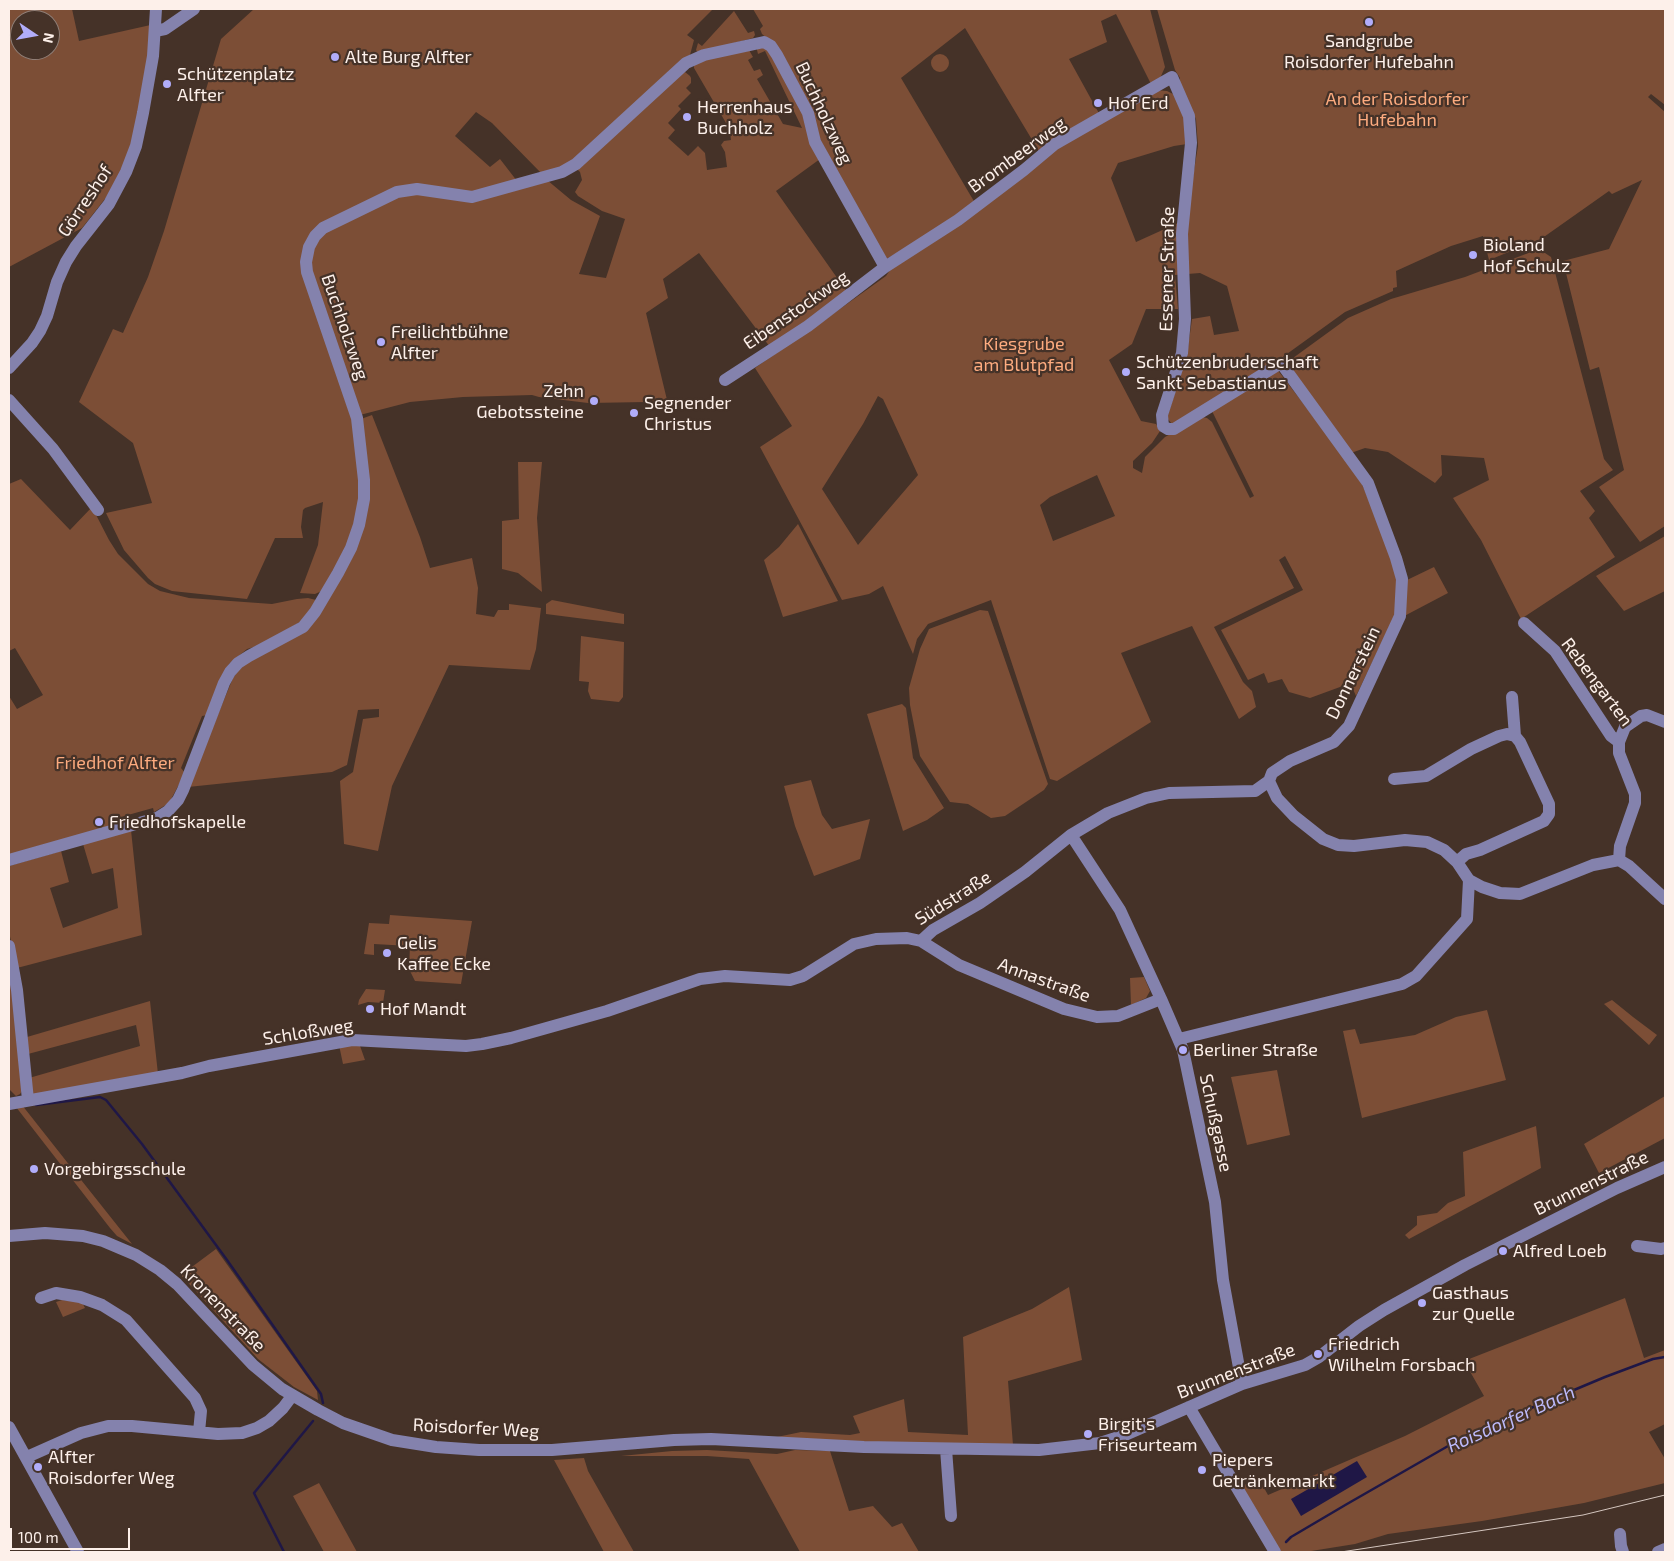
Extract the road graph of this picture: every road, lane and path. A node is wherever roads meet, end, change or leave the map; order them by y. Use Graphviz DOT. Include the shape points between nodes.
graph roads {
  1 [pos="156,9"];
  2 [pos="194,9"];
  3 [pos="155,31"];
  4 [pos="1172,77"];
  5 [pos="885,267"];
  6 [pos="1281,364"];
  7 [pos="9,368"];
  8 [pos="725,380"];
  9 [pos="9,400"];
  10 [pos="98,510"];
  11 [pos="1524,624"];
  12 [pos="1512,697"];
  13 [pos="1665,722"];
  14 [pos="1515,736"];
  15 [pos="1619,742"];
  16 [pos="1394,778"];
  17 [pos="1269,780"];
  18 [pos="1255,791"];
  19 [pos="1276,798"];
  20 [pos="1071,835"];
  21 [pos="9,860"];
  22 [pos="1619,860"];
  23 [pos="1457,862"];
  24 [pos="1469,880"];
  25 [pos="1665,899"];
  26 [pos="921,941"];
  27 [pos="9,946"];
  28 [pos="697,980"];
  29 [pos="1161,999"];
  30 [pos="1179,1039"];
  31 [pos="28,1100"];
  32 [pos="9,1104"];
  33 [pos="1665,1167"];
  34 [pos="9,1236"];
  35 [pos="1637,1246"];
  36 [pos="1665,1248"];
  37 [pos="41,1298"];
  38 [pos="1242,1384"];
  39 [pos="292,1396"];
  40 [pos="1189,1407"];
  41 [pos="9,1427"];
  42 [pos="200,1432"];
  43 [pos="864,1447"];
  44 [pos="946,1449"];
  45 [pos="27,1457"];
  46 [pos="951,1516"];
  47 [pos="1620,1534"];
  48 [pos="1665,1549"];
  49 [pos="78,1552"];
  50 [pos="1275,1552"];
  51 [pos="1623,1552"];
  52 [pos="1658,1552"];
  1 -- 3 [label="street, Görreshof"];
  2 -- 3 [label="street" via="165,29"];
  3 -- 7 [label="street, Görreshof" via="142,122 126,172 108,204 66,262 40,331"];
  4 -- 5 [label="street, Brombeerweg" via="1055,144 958,220"];
  4 -- 6 [label="street, Essener Straße" via="1189,116 1191,143 1182,234 1185,327 1182,353 1162,415 1163,426 1174,429"];
  5 -- 8 [label="street, Eibenstockweg" via="808,326"];
  5 -- 21 [label="street, Buchholzweg" via="815,142 808,113 777,55 764,42 704,55 686,63 566,171 472,197 417,188 397,192 323,228 309,247 306,262 357,418 364,499 351,548 304,626 249,656 230,672 183,790 168,812 157,818"];
  6 -- 17 [label="street, Donnerstein" via="1368,483 1396,558 1402,579 1402,595 1400,616 1349,726 1334,742 1290,761 1272,773"];
  9 -- 10 [label="street" via="53,449"];
  11 -- 15 [label="street, Rebengarten" via="1555,651 1611,736"];
  12 -- 14 [label="street"];
  13 -- 15 [label="street" via="1641,716 1625,727"];
  14 -- 16 [label="street" via="1499,736 1426,776"];
  14 -- 23 [label="street" via="1549,804 1549,814 1544,821 1466,854"];
  15 -- 22 [label="street" via="1619,753 1635,794"];
  17 -- 18 [label="street, Donnerstein"];
  17 -- 19 [label="street"];
  18 -- 19 [label="street"];
  18 -- 20 [label="street" via="1169,793 1146,798 1108,813"];
  19 -- 23 [label="street" via="1323,839 1338,845 1405,840 1427,842 1444,850"];
  20 -- 26 [label="street, Südstraße" via="1025,872 933,930"];
  20 -- 29 [label="street, Schußgasse" via="1120,910"];
  22 -- 24 [label="street" via="1593,865 1520,894 1500,894"];
  22 -- 25 [label="street"];
  23 -- 24 [label="street"];
  24 -- 30 [label="street" via="1467,919 1416,976 1392,986"];
  26 -- 28 [label="street, Südstraße" via="876,938 854,944 790,980 725,976"];
  26 -- 29 [label="street, Annastraße" via="959,965 1064,1009 1097,1017 1118,1016"];
  27 -- 31 [label="street" via="18,997"];
  28 -- 31 [label="street, Schloßweg" via="606,1011 482,1044 352,1040"];
  29 -- 30 [label="street, Schußgasse"];
  30 -- 38 [label="street, Schußgasse" via="1215,1202 1223,1280"];
  31 -- 32 [label="street, Schloßweg"];
  33 -- 38 [label="street, Brunnenstraße" via="1464,1265 1384,1310 1304,1365"];
  34 -- 39 [label="street, Kronenstraße" via="45,1233 83,1236 110,1243 142,1258 177,1284 253,1365"];
  35 -- 36 [label="street"];
  37 -- 42 [label="street" via="56,1293 72,1295 102,1305 126,1320 195,1398 201,1411"];
  38 -- 40 [label="street, Brunnenstraße"];
  39 -- 42 [label="street" via="275,1416 253,1430 232,1434"];
  39 -- 43 [label="street, Roisdorfer Weg" via="375,1436 446,1448 552,1450 695,1440"];
  40 -- 44 [label="street, Brunnenstraße" via="1100,1443 1040,1450"];
  40 -- 50 [label="street"];
  41 -- 45 [label="street"];
  42 -- 45 [label="street" via="132,1426 102,1427 81,1432"];
  43 -- 44 [label="street, Brunnenstraße"];
  44 -- 46 [label="street"];
  45 -- 49 [label="street"];
  47 -- 51 [label="street"];
  48 -- 52 [label="street"];
}
